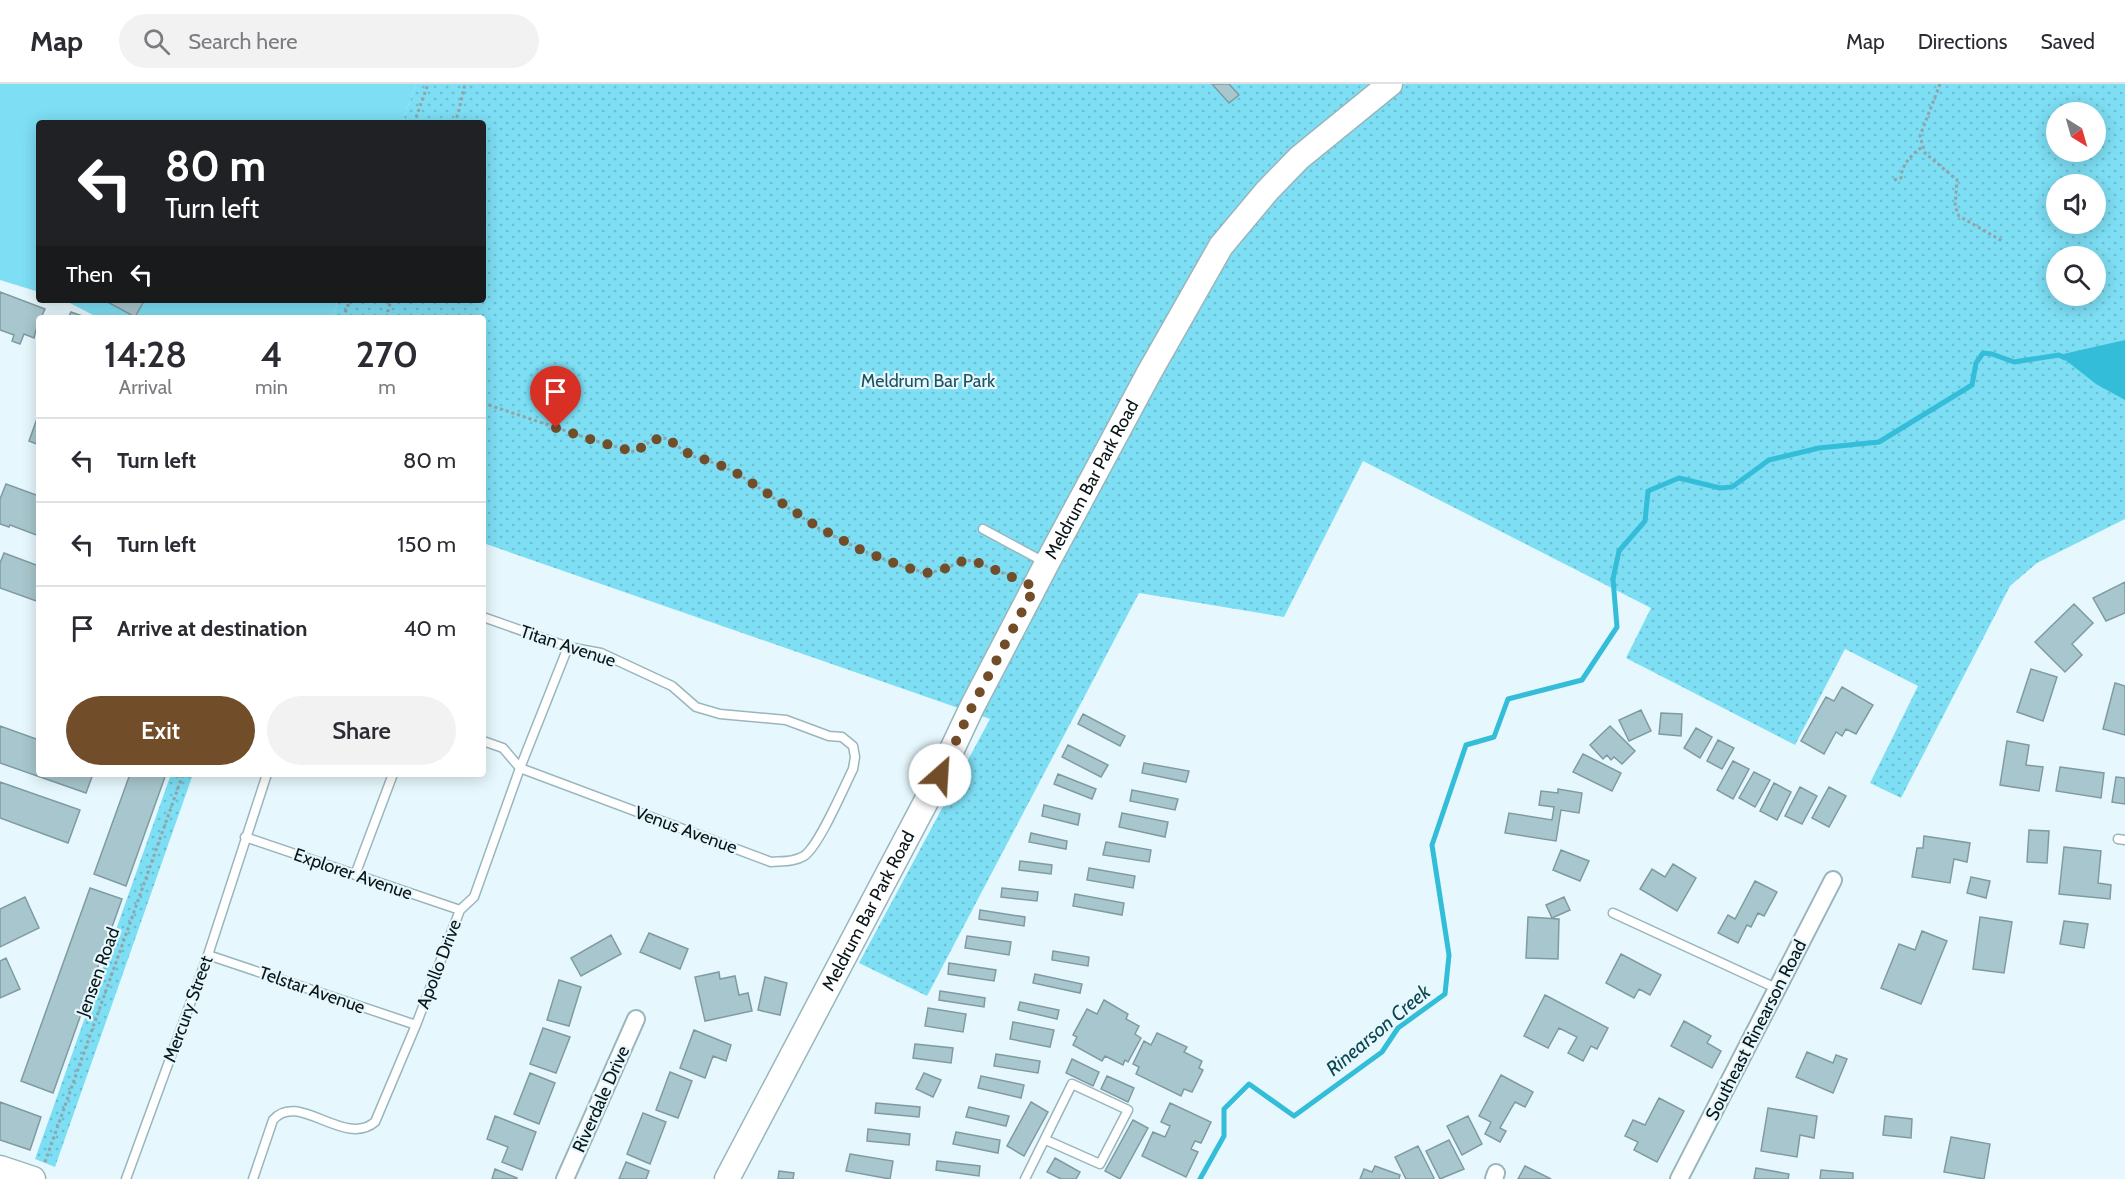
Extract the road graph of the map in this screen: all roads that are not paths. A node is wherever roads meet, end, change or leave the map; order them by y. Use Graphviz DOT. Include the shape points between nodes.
graph roads {
  1 [pos="1390,84"];
  2 [pos="983,529"];
  3 [pos="1047,563"];
  4 [pos="486,618"];
  5 [pos="568,647"];
  6 [pos="486,742"];
  7 [pos="520,768"];
  8 [pos="266,777"];
  9 [pos="392,777"];
  10 [pos="832,811"];
  11 [pos="245,837"];
  12 [pos="355,875"];
  13 [pos="1833,880"];
  14 [pos="460,910"];
  15 [pos="1613,913"];
  16 [pos="208,955"];
  17 [pos="1778,989"];
  18 [pos="636,1019"];
  19 [pos="416,1025"];
  20 [pos="1046,1140"];
  21 [pos="0,1168"];
  22 [pos="38,1173"];
  23 [pos="126,1179"];
  24 [pos="252,1179"];
  25 [pos="565,1179"];
  26 [pos="727,1179"];
  27 [pos="1025,1179"];
  28 [pos="1679,1179"];
  1 -- 3 [label="street, Meldrum Bar Park Road" via="1299,158 1221,246"];
  2 -- 3 [label="lane"];
  3 -- 26 [label="street, Meldrum Bar Park Road"];
  4 -- 5 [label="lane, Titan Avenue"];
  5 -- 7 [label="lane, Apollo Drive"];
  5 -- 10 [label="lane, Titan Avenue" via="602,653 672,686 696,707 720,714 786,720 842,737 853,746 855,757"];
  6 -- 7 [label="lane" via="503,748"];
  7 -- 10 [label="lane, Venus Avenue" via="771,861 793,861 806,855"];
  7 -- 14 [label="lane, Apollo Drive" via="474,897"];
  8 -- 11 [label="lane, Mercury Street"];
  9 -- 12 [label="lane"];
  11 -- 12 [label="lane, Explorer Avenue"];
  11 -- 16 [label="lane, Mercury Street"];
  12 -- 14 [label="lane, Explorer Avenue"];
  13 -- 17 [label="street, Southeast Rinearson Road"];
  14 -- 19 [label="lane, Apollo Drive"];
  15 -- 17 [label="lane"];
  16 -- 19 [label="lane, Telstar Avenue"];
  16 -- 23 [label="lane, Mercury Street"];
  17 -- 28 [label="street, Southeast Rinearson Road"];
  18 -- 25 [label="street, Riverdale Drive"];
  19 -- 24 [label="lane, Apollo Drive" via="375,1122 368,1128 355,1129 295,1111 278,1114"];
  20 -- 20 [label="lane" via="1072,1084 1128,1110 1100,1164"];
  20 -- 27 [label="lane"];
  21 -- 22 [label="street"];
}
